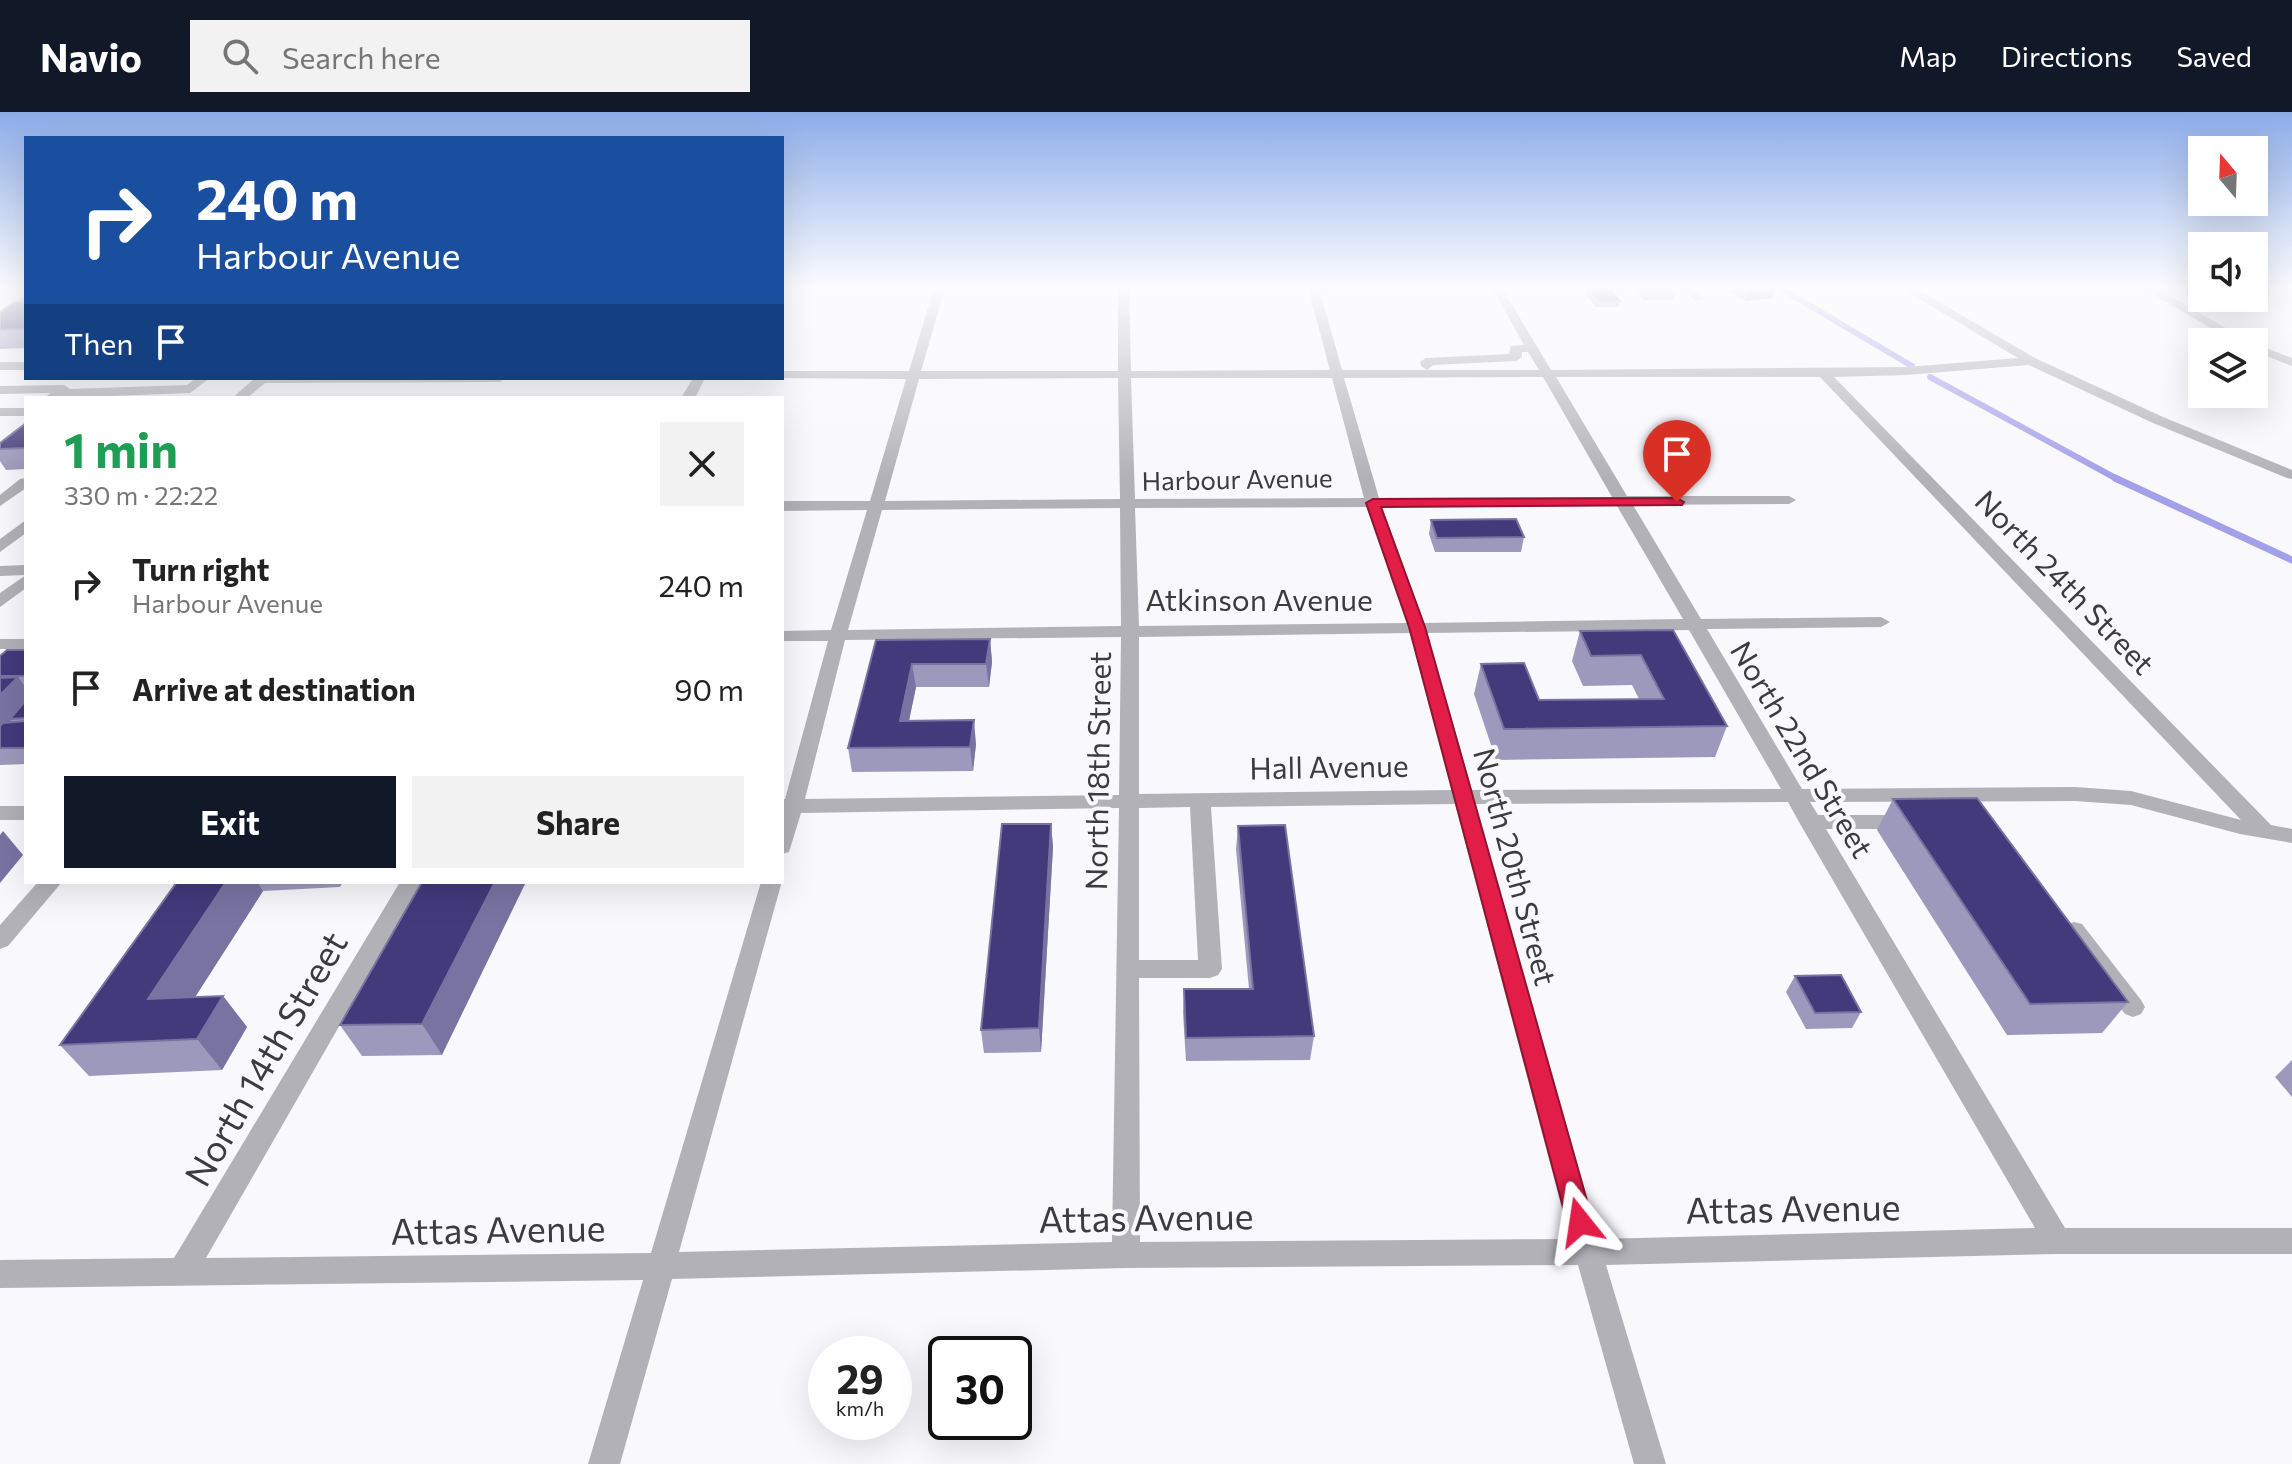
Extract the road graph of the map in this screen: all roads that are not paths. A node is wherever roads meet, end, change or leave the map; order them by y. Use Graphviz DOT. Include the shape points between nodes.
graph roads {
  1 [pos="920,351"];
  2 [pos="1124,351"];
  3 [pos="1331,351"];
  4 [pos="1515,351"];
  5 [pos="1533,351"];
  6 [pos="2014,351"];
  7 [pos="2268,353"];
  8 [pos="2031,361"];
  9 [pos="2292,362"];
  10 [pos="0,366"];
  11 [pos="24,366"];
  12 [pos="1823,373"];
  13 [pos="913,374"];
  14 [pos="1125,374"];
  15 [pos="1338,374"];
  16 [pos="1429,374"];
  17 [pos="784,375"];
  18 [pos="1549,375"];
  19 [pos="75,380"];
  20 [pos="201,380"];
  21 [pos="261,380"];
  22 [pos="372,380"];
  23 [pos="483,381"];
  24 [pos="0,390"];
  25 [pos="58,393"];
  26 [pos="131,394"];
  27 [pos="241,396"];
  28 [pos="0,412"];
  29 [pos="24,412"];
  30 [pos="2292,475"];
  31 [pos="24,482"];
  32 [pos="0,483"];
  33 [pos="24,483"];
  34 [pos="1789,500"];
  35 [pos="0,502"];
  36 [pos="1373,503"];
  37 [pos="1622,503"];
  38 [pos="1128,505"];
  39 [pos="784,506"];
  40 [pos="874,506"];
  41 [pos="24,527"];
  42 [pos="0,547"];
  43 [pos="24,570"];
  44 [pos="0,571"];
  45 [pos="24,582"];
  46 [pos="24,596"];
  47 [pos="4,599"];
  48 [pos="1881,622"];
  49 [pos="1693,624"];
  50 [pos="1417,627"];
  51 [pos="1130,630"];
  52 [pos="838,635"];
  53 [pos="784,636"];
  54 [pos="1963,794"];
  55 [pos="1793,795"];
  56 [pos="1464,797"];
  57 [pos="1200,799"];
  58 [pos="1128,800"];
  59 [pos="788,806"];
  60 [pos="0,813"];
  61 [pos="24,813"];
  62 [pos="1986,820"];
  63 [pos="1923,821"];
  64 [pos="1809,822"];
  65 [pos="2265,832"];
  66 [pos="784,833"];
  67 [pos="2292,836"];
  68 [pos="49,884"];
  69 [pos="410,884"];
  70 [pos="771,884"];
  71 [pos="2065,918"];
  72 [pos="0,940"];
  73 [pos="1127,969"];
  74 [pos="2133,1007"];
  75 [pos="2057,1241"];
  76 [pos="2292,1241"];
  77 [pos="1588,1252"];
  78 [pos="1126,1255"];
  79 [pos="659,1266"];
  80 [pos="182,1272"];
  81 [pos="0,1274"];
  82 [pos="604,1464"];
  83 [pos="1650,1464"];
  1 -- 13 [label="street"];
  2 -- 14 [label="street, North 18th Street"];
  3 -- 15 [label="street, North 20th Street"];
  4 -- 16 [label="street" via="1516,357 1426,362"];
  5 -- 18 [label="street, North 22nd Street"];
  6 -- 8 [label="street"];
  7 -- 9 [label="street"];
  8 -- 12 [label="street"];
  8 -- 30 [label="street"];
  10 -- 11 [label="street"];
  12 -- 18 [label="street"];
  12 -- 65 [label="street, North 24th Street"];
  13 -- 14 [label="street"];
  13 -- 17 [label="street"];
  13 -- 40 [label="street"];
  14 -- 15 [label="street"];
  14 -- 38 [label="street, North 18th Street"];
  15 -- 16 [label="street"];
  15 -- 36 [label="street, North 20th Street"];
  16 -- 18 [label="street"];
  18 -- 37 [label="street, North 22nd Street"];
  19 -- 25 [label="street"];
  20 -- 26 [label="street" via="190,389"];
  21 -- 27 [label="street"];
  22 -- 23 [label="street"];
  24 -- 25 [label="street"];
  25 -- 26 [label="street"];
  28 -- 29 [label="street"];
  31 -- 32 [label="street"];
  33 -- 35 [label="street"];
  34 -- 37 [label="street, Harbour Avenue"];
  36 -- 37 [label="street, Harbour Avenue"];
  36 -- 38 [label="street, Harbour Avenue"];
  36 -- 50 [label="street, North 20th Street"];
  37 -- 49 [label="street, North 22nd Street"];
  38 -- 40 [label="street, Harbour Avenue"];
  38 -- 51 [label="street, North 18th Street"];
  39 -- 40 [label="street, Harbour Avenue"];
  40 -- 52 [label="street"];
  41 -- 42 [label="street"];
  43 -- 44 [label="street"];
  45 -- 47 [label="street"];
  46 -- 47 [label="street"];
  48 -- 49 [label="street, Atkinson Avenue"];
  49 -- 50 [label="street, Atkinson Avenue"];
  49 -- 55 [label="street, North 22nd Street"];
  50 -- 51 [label="street, Atkinson Avenue"];
  50 -- 56 [label="street, North 20th Street"];
  51 -- 52 [label="street, Atkinson Avenue"];
  51 -- 58 [label="street, North 18th Street"];
  52 -- 53 [label="street, Atkinson Avenue"];
  52 -- 59 [label="street"];
  54 -- 55 [label="street, Hall Avenue"];
  54 -- 62 [label="street"];
  54 -- 65 [label="street, Hall Avenue" via="2131,798"];
  55 -- 56 [label="street, Hall Avenue"];
  55 -- 64 [label="street, North 22nd Street"];
  56 -- 57 [label="street, Hall Avenue"];
  56 -- 77 [label="street, North 20th Street"];
  57 -- 58 [label="street, Hall Avenue"];
  57 -- 73 [label="street" via="1210,969"];
  58 -- 59 [label="street, Hall Avenue"];
  58 -- 73 [label="street, North 18th Street"];
  59 -- 66 [label="street"];
  60 -- 61 [label="street"];
  63 -- 64 [label="street"];
  64 -- 75 [label="street, North 22nd Street"];
  65 -- 67 [label="street, Hall Avenue"];
  68 -- 72 [label="street"];
  69 -- 80 [label="street, North 14th Street"];
  70 -- 79 [label="street"];
  71 -- 74 [label="street"];
  73 -- 78 [label="street, North 18th Street"];
  75 -- 76 [label="street, Attas Avenue"];
  75 -- 77 [label="street, Attas Avenue"];
  77 -- 78 [label="street, Attas Avenue"];
  77 -- 83 [label="street, North 20th Street"];
  78 -- 79 [label="street, Attas Avenue"];
  79 -- 80 [label="street, Attas Avenue"];
  79 -- 82 [label="street"];
  80 -- 81 [label="street, Attas Avenue"];
}
